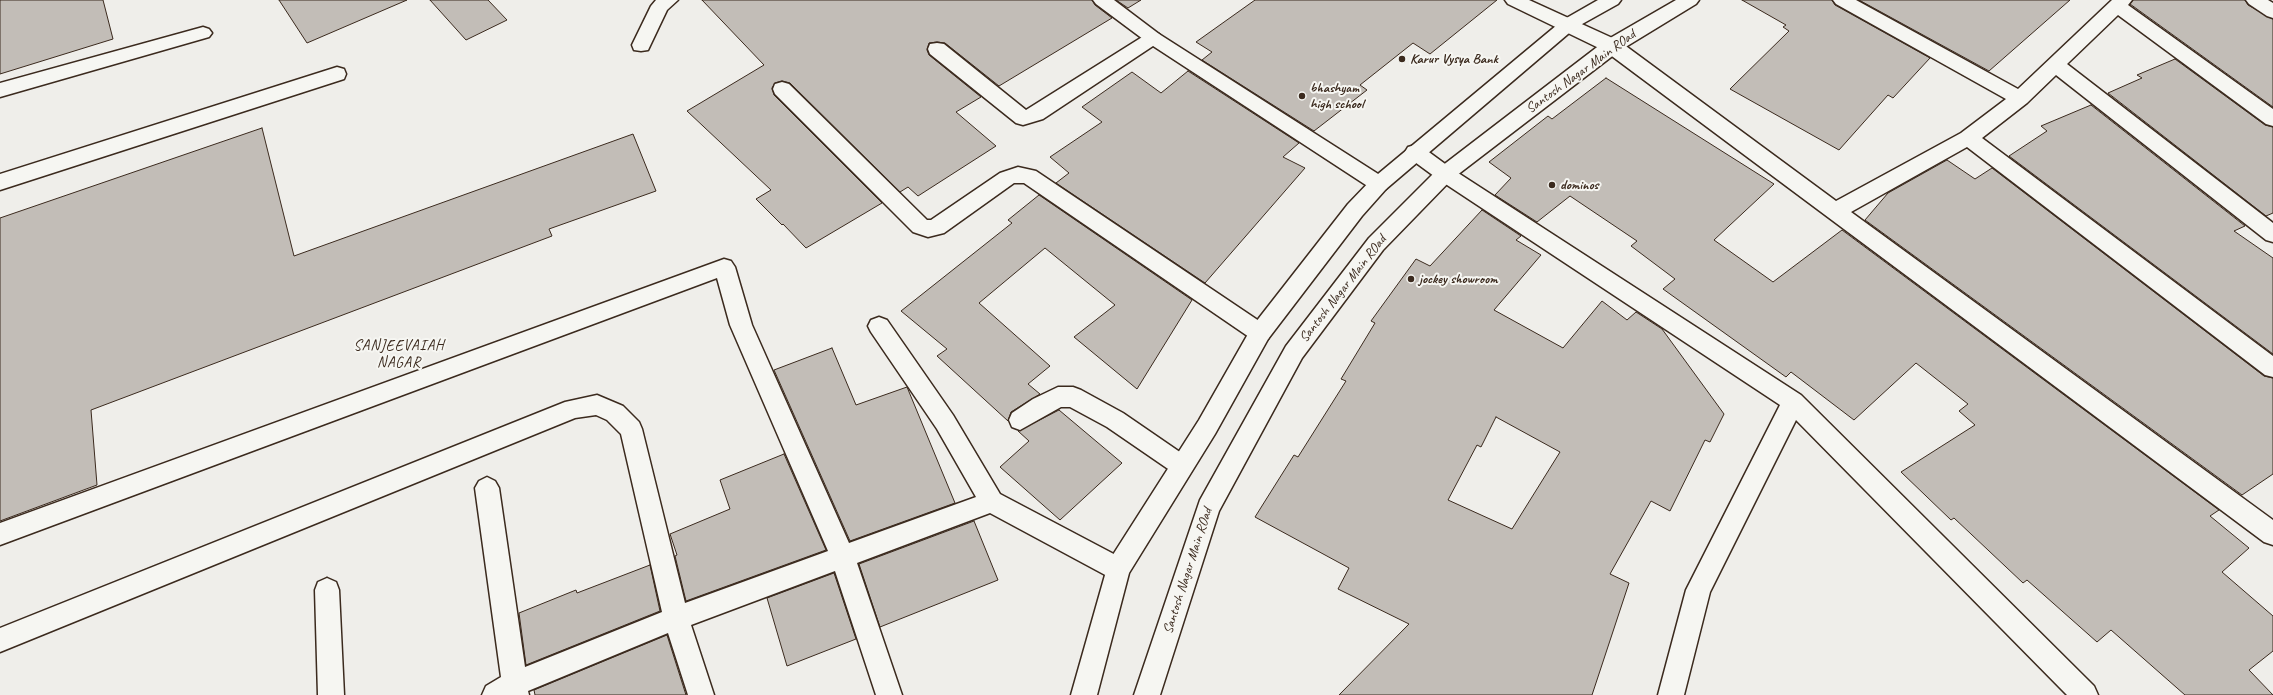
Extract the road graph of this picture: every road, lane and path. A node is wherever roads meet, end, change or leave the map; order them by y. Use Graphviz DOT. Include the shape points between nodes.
graph roads {
  1 [pos="669,0"];
  2 [pos="1102,0"];
  3 [pos="1514,0"];
  4 [pos="1612,0"];
  5 [pos="1690,0"];
  6 [pos="1842,0"];
  7 [pos="2255,0"];
  8 [pos="2120,3"];
  9 [pos="2273,12"];
  10 [pos="1569,24"];
  11 [pos="203,33"];
  12 [pos="1153,38"];
  13 [pos="641,45"];
  14 [pos="1612,46"];
  15 [pos="937,49"];
  16 [pos="2056,65"];
  17 [pos="337,74"];
  18 [pos="0,90"];
  19 [pos="782,90"];
  20 [pos="2020,98"];
  21 [pos="2273,119"];
  22 [pos="1968,138"];
  23 [pos="1416,152"];
  24 [pos="1445,174"];
  25 [pos="0,182"];
  26 [pos="1379,184"];
  27 [pos="1835,211"];
  28 [pos="2273,234"];
  29 [pos="879,326"];
  30 [pos="1260,333"];
  31 [pos="2273,368"];
  32 [pos="1793,402"];
  33 [pos="1020,420"];
  34 [pos="1182,466"];
  35 [pos="487,488"];
  36 [pos="992,502"];
  37 [pos="0,534"];
  38 [pos="2273,534"];
  39 [pos="842,556"];
  40 [pos="1118,569"];
  41 [pos="327,590"];
  42 [pos="676,618"];
  43 [pos="0,640"];
  44 [pos="508,691"];
  45 [pos="331,695"];
  46 [pos="702,695"];
  47 [pos="889,695"];
  48 [pos="1084,695"];
  49 [pos="1147,695"];
  50 [pos="1671,695"];
  51 [pos="2085,695"];
  1 -- 13 [label="street" via="660,6"];
  2 -- 12 [label="street"];
  3 -- 10 [label="street" via="1527,8"];
  4 -- 10 [label="street"];
  5 -- 14 [label="street, Santosh Nagar Main ROad"];
  6 -- 20 [label="street"];
  7 -- 9 [label="street"];
  8 -- 16 [label="street"];
  8 -- 21 [label="street"];
  10 -- 14 [label="street"];
  10 -- 23 [label="street"];
  11 -- 18 [label="street"];
  12 -- 15 [label="street" via="1036,114 1023,118"];
  12 -- 26 [label="street"];
  14 -- 24 [label="street, Santosh Nagar Main ROad"];
  14 -- 27 [label="street"];
  16 -- 20 [label="street"];
  16 -- 28 [label="street"];
  17 -- 25 [label="street"];
  19 -- 30 [label="street" via="920,226 928,229 937,227 1007,178 1018,174 1029,176"];
  20 -- 22 [label="street"];
  22 -- 27 [label="street"];
  22 -- 31 [label="street"];
  23 -- 24 [label="street"];
  23 -- 26 [label="street"];
  24 -- 32 [label="street"];
  24 -- 49 [label="street, Santosh Nagar Main ROad" via="1376,244 1294,352 1208,508"];
  26 -- 30 [label="street"];
  27 -- 38 [label="street"];
  29 -- 36 [label="street" via="945,422"];
  30 -- 34 [label="street"];
  32 -- 50 [label="street" via="1698,590"];
  32 -- 51 [label="street"];
  33 -- 34 [label="street" via="1058,397 1073,397 1115,420"];
  34 -- 40 [label="street"];
  35 -- 44 [label="street"];
  36 -- 39 [label="street"];
  36 -- 40 [label="street"];
  37 -- 39 [label="street" via="724,267 741,324"];
  39 -- 42 [label="street"];
  39 -- 47 [label="street"];
  40 -- 48 [label="street"];
  41 -- 45 [label="street"];
  42 -- 43 [label="street" via="631,429 615,413 597,406 573,409"];
  42 -- 44 [label="street"];
  42 -- 46 [label="street"];
}
